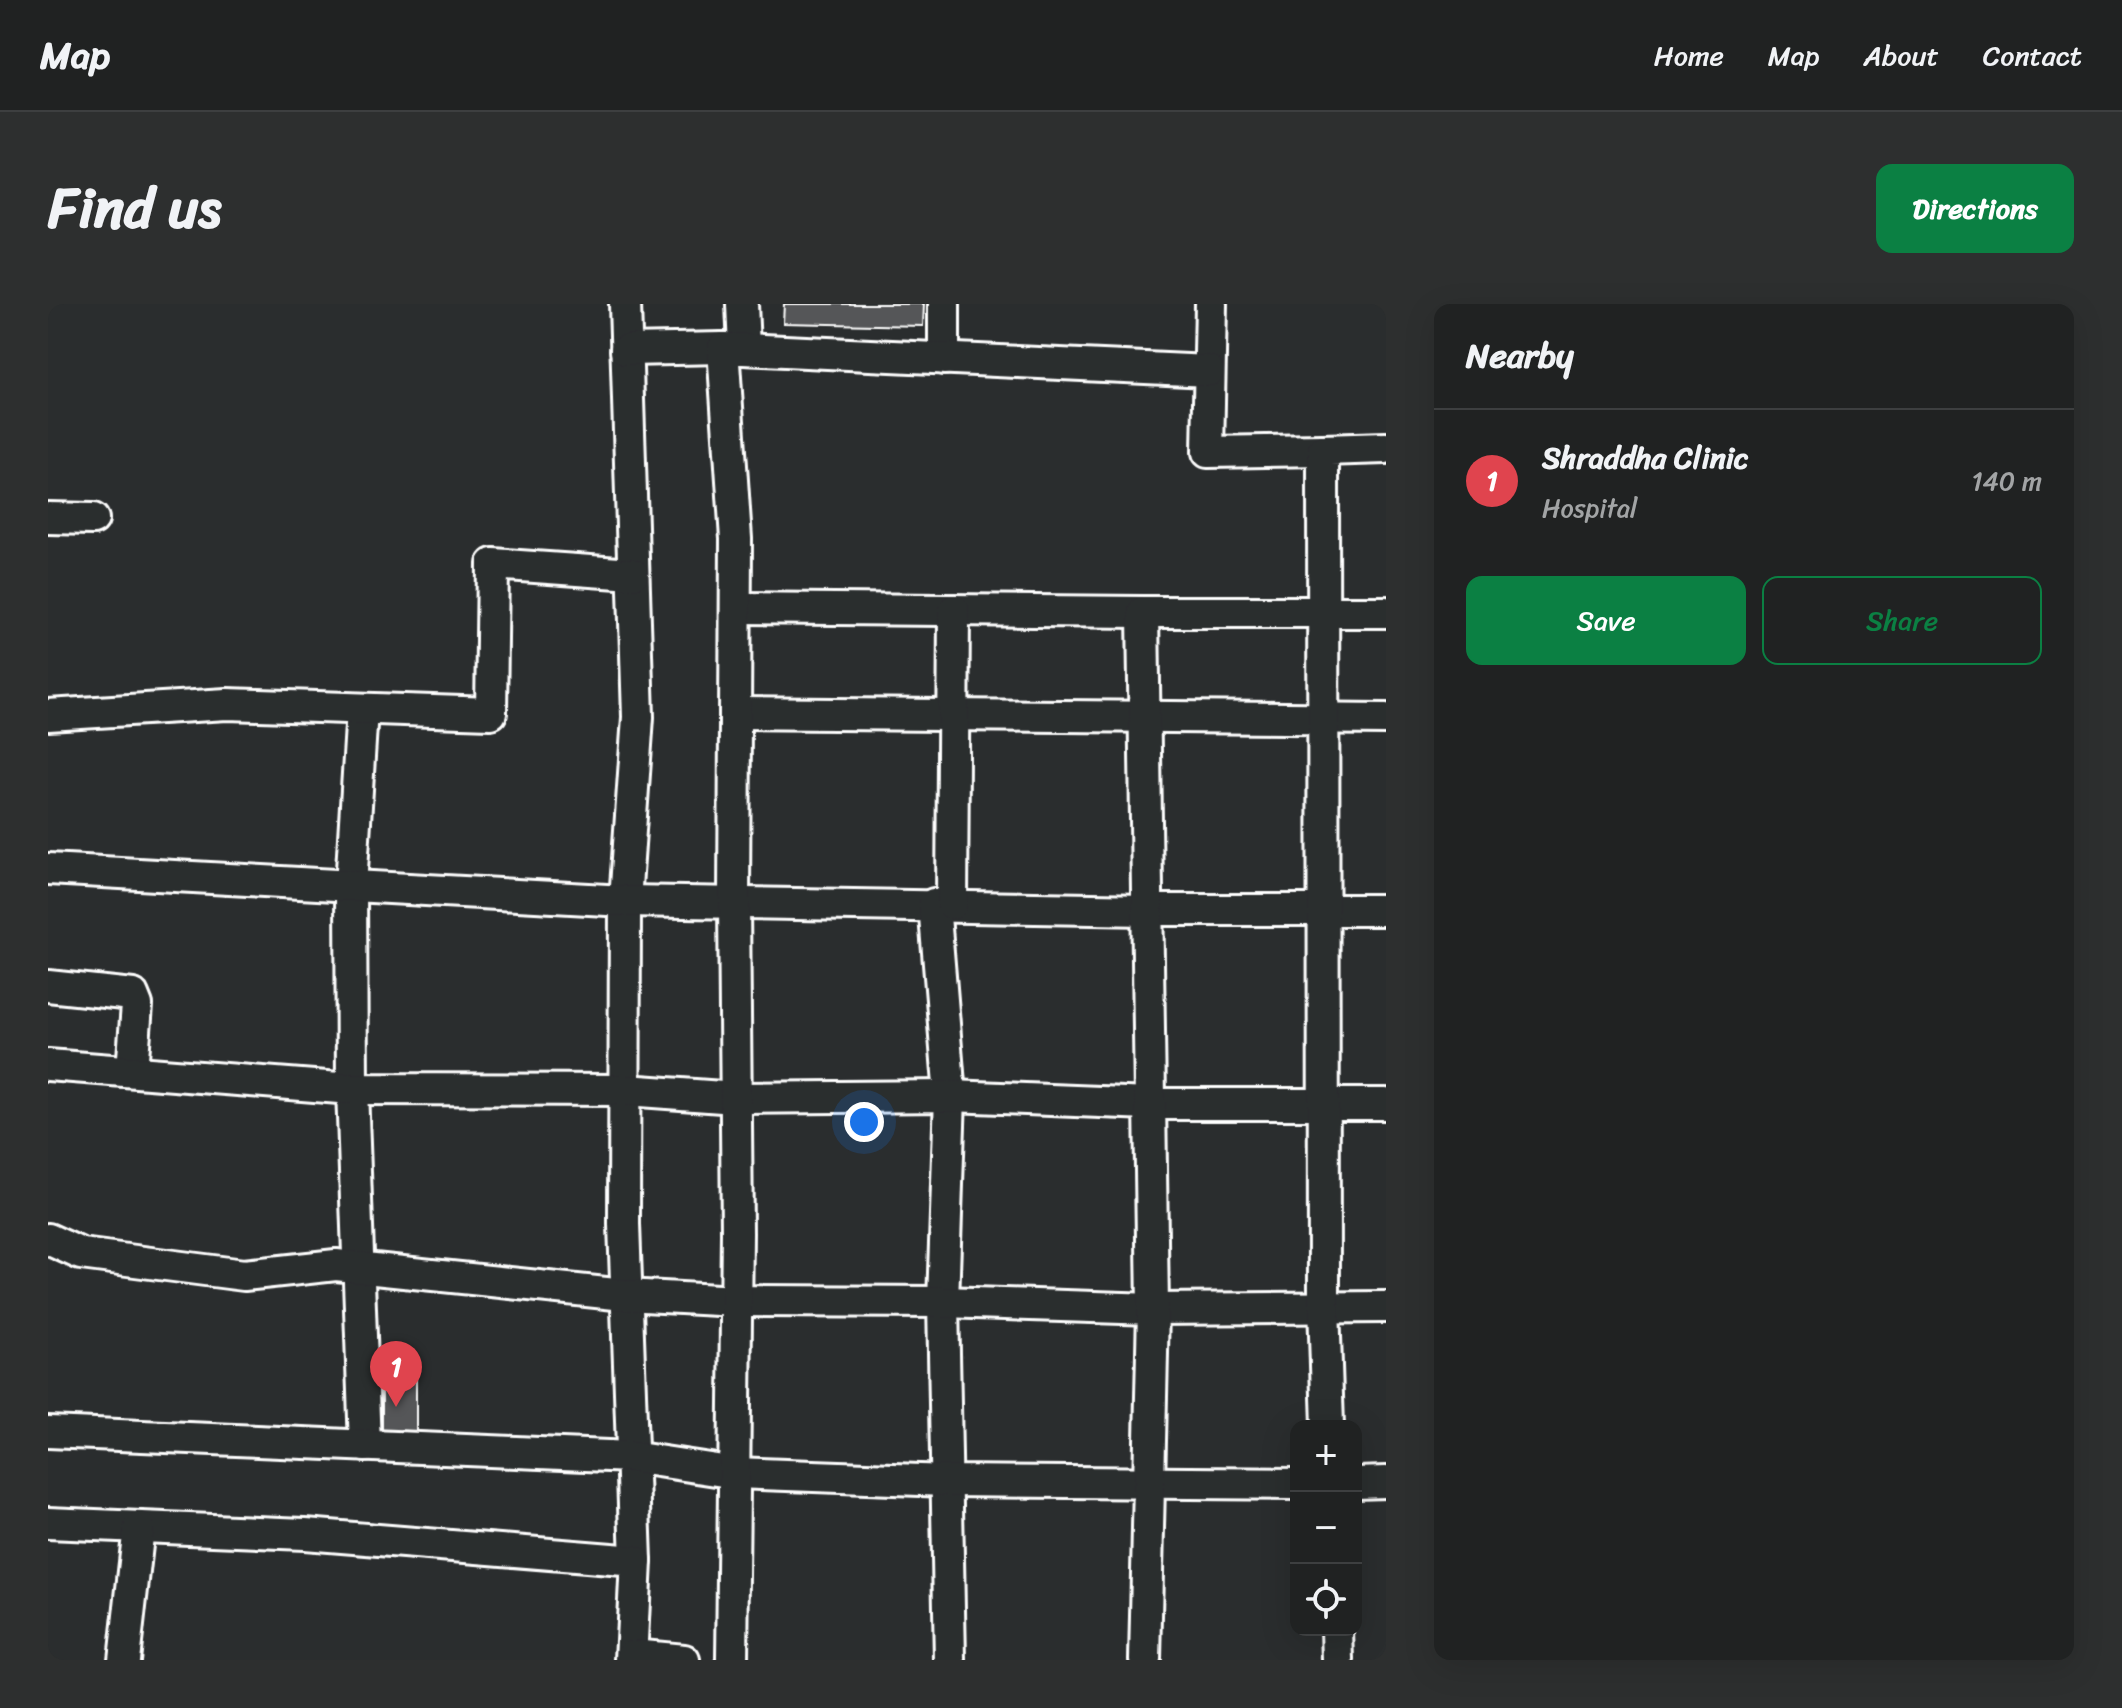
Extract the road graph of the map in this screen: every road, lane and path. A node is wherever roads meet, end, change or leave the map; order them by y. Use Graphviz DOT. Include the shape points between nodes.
graph roads {
  1 [pos="625,304"];
  2 [pos="742,304"];
  3 [pos="944,304"];
  4 [pos="1211,304"];
  5 [pos="733,348"];
  6 [pos="626,350"];
  7 [pos="944,359"];
  8 [pos="1209,371"];
  9 [pos="1386,448"];
  10 [pos="1323,450"];
  11 [pos="48,518"];
  12 [pos="93,519"];
  13 [pos="633,574"];
  14 [pos="736,608"];
  15 [pos="954,610"];
  16 [pos="1143,612"];
  17 [pos="1322,612"];
  18 [pos="1386,612"];
  19 [pos="362,709"];
  20 [pos="735,713"];
  21 [pos="48,715"];
  22 [pos="953,715"];
  23 [pos="1145,717"];
  24 [pos="1324,718"];
  25 [pos="1386,719"];
  26 [pos="48,869"];
  27 [pos="351,886"];
  28 [pos="625,901"];
  29 [pos="734,902"];
  30 [pos="943,904"];
  31 [pos="1326,908"];
  32 [pos="1148,910"];
  33 [pos="1386,910"];
  34 [pos="48,986"];
  35 [pos="48,1065"];
  36 [pos="132,1071"];
  37 [pos="352,1089"];
  38 [pos="626,1090"];
  39 [pos="950,1096"];
  40 [pos="736,1098"];
  41 [pos="1326,1101"];
  42 [pos="1150,1104"];
  43 [pos="1386,1104"];
  44 [pos="48,1239"];
  45 [pos="361,1268"];
  46 [pos="625,1295"];
  47 [pos="737,1301"];
  48 [pos="943,1302"];
  49 [pos="1324,1305"];
  50 [pos="1386,1307"];
  51 [pos="1153,1309"];
  52 [pos="1328,1420"];
  53 [pos="48,1432"];
  54 [pos="365,1446"];
  55 [pos="631,1457"];
  56 [pos="736,1473"];
  57 [pos="947,1481"];
  58 [pos="1386,1482"];
  59 [pos="1362,1483"];
  60 [pos="1148,1484"];
  61 [pos="1290,1484"];
  62 [pos="48,1523"];
  63 [pos="139,1527"];
  64 [pos="636,1561"];
  65 [pos="1337,1636"];
  66 [pos="632,1657"];
  67 [pos="124,1660"];
  68 [pos="684,1660"];
  69 [pos="732,1660"];
  70 [pos="950,1660"];
  71 [pos="1145,1660"];
  72 [pos="1338,1660"];
  1 -- 6 [label="street"];
  2 -- 5 [label="street"];
  3 -- 7 [label="street"];
  4 -- 8 [label="street"];
  5 -- 6 [label="street"];
  5 -- 7 [label="street"];
  5 -- 14 [label="street"];
  6 -- 13 [label="street"];
  7 -- 8 [label="street"];
  8 -- 10 [label="street" via="1208,452"];
  9 -- 10 [label="street"];
  10 -- 17 [label="street"];
  11 -- 12 [label="street"];
  13 -- 19 [label="street" via="493,564 491,713"];
  13 -- 28 [label="street" via="638,717"];
  14 -- 15 [label="street"];
  14 -- 20 [label="street"];
  15 -- 16 [label="street"];
  15 -- 22 [label="street"];
  16 -- 17 [label="street"];
  16 -- 23 [label="street"];
  17 -- 18 [label="street"];
  17 -- 24 [label="street"];
  19 -- 21 [label="street" via="227,704"];
  19 -- 27 [label="street"];
  20 -- 22 [label="street"];
  20 -- 29 [label="street"];
  22 -- 23 [label="street"];
  22 -- 30 [label="street"];
  23 -- 24 [label="street"];
  23 -- 32 [label="street"];
  24 -- 25 [label="street"];
  24 -- 31 [label="street"];
  26 -- 27 [label="street"];
  27 -- 28 [label="street"];
  27 -- 37 [label="street"];
  28 -- 29 [label="street"];
  28 -- 38 [label="street"];
  29 -- 30 [label="street"];
  29 -- 40 [label="street"];
  30 -- 32 [label="street"];
  30 -- 39 [label="street"];
  31 -- 32 [label="street"];
  31 -- 33 [label="street"];
  31 -- 41 [label="street"];
  32 -- 42 [label="street"];
  34 -- 36 [label="street" via="126,992 135,998"];
  35 -- 36 [label="street"];
  36 -- 37 [label="street"];
  37 -- 38 [label="street"];
  37 -- 45 [label="street"];
  38 -- 40 [label="street"];
  38 -- 46 [label="street"];
  39 -- 40 [label="street"];
  39 -- 42 [label="street"];
  39 -- 48 [label="street"];
  40 -- 47 [label="street"];
  41 -- 42 [label="street"];
  41 -- 43 [label="street"];
  41 -- 49 [label="street"];
  42 -- 51 [label="street"];
  44 -- 45 [label="street" via="81,1254 244,1275 336,1265"];
  45 -- 46 [label="street"];
  45 -- 54 [label="street"];
  46 -- 47 [label="street"];
  46 -- 55 [label="street"];
  47 -- 48 [label="street"];
  47 -- 56 [label="street"];
  48 -- 51 [label="street"];
  48 -- 57 [label="street"];
  49 -- 50 [label="street"];
  49 -- 51 [label="street"];
  49 -- 52 [label="street"];
  51 -- 60 [label="street"];
  53 -- 54 [label="street"];
  54 -- 55 [label="street"];
  55 -- 56 [label="street"];
  55 -- 64 [label="street"];
  56 -- 57 [label="street"];
  56 -- 69 [label="street"];
  57 -- 60 [label="street"];
  57 -- 70 [label="street"];
  58 -- 59 [label="street"];
  60 -- 61 [label="street"];
  60 -- 71 [label="street"];
  62 -- 63 [label="street"];
  63 -- 64 [label="street" via="305,1534"];
  63 -- 67 [label="street"];
  64 -- 66 [label="street"];
  65 -- 72 [label="street"];
  66 -- 68 [label="street"];
}
